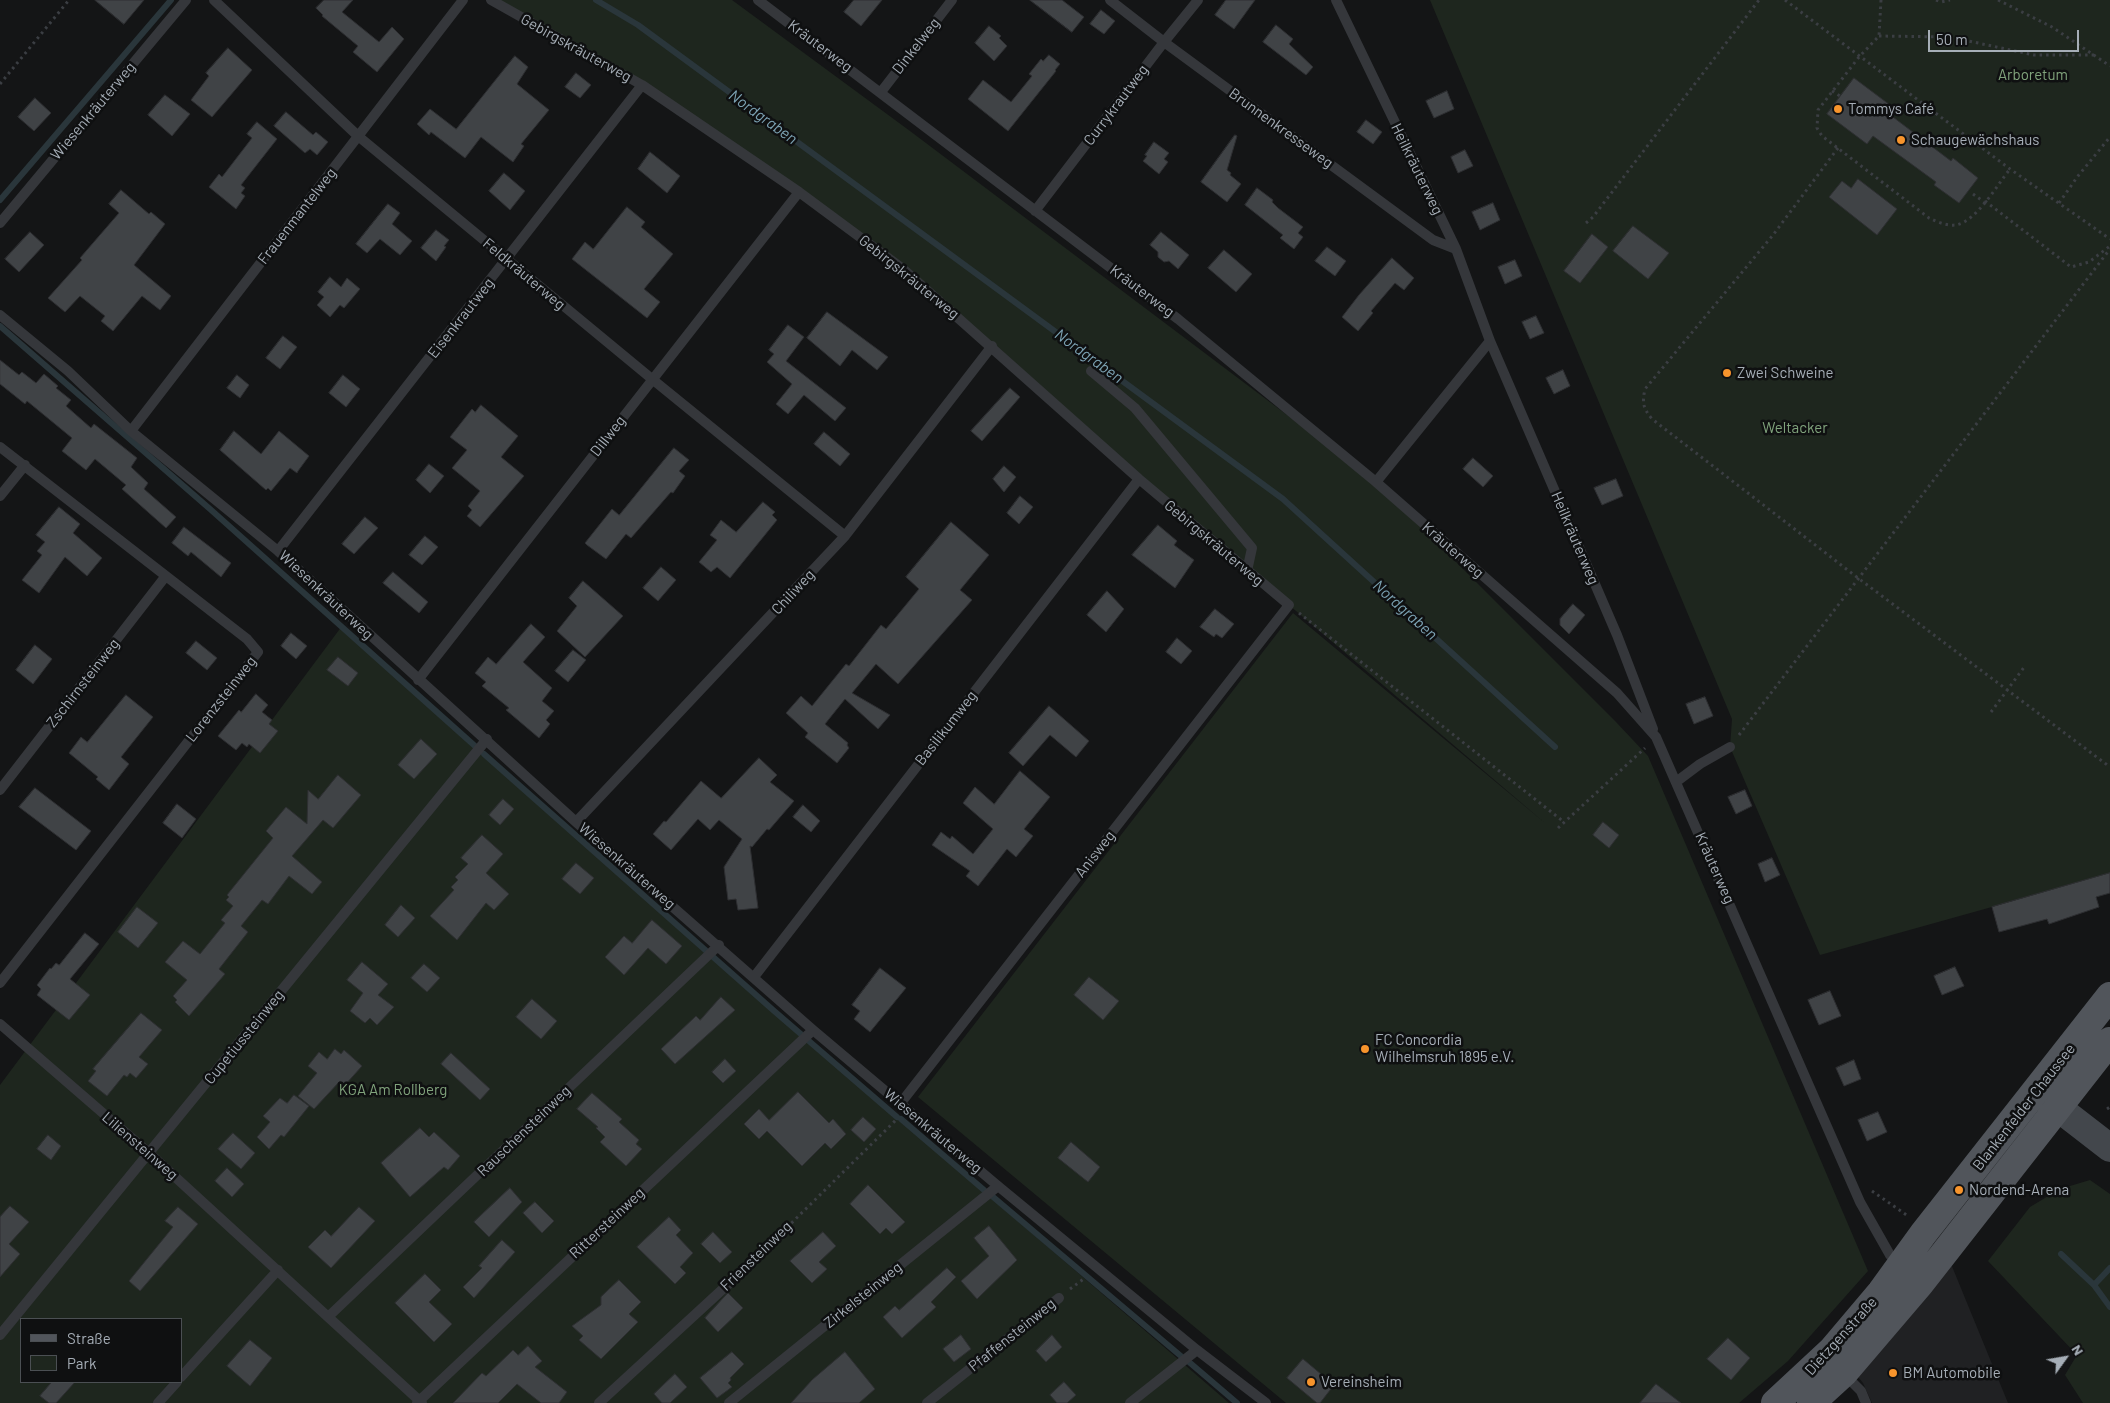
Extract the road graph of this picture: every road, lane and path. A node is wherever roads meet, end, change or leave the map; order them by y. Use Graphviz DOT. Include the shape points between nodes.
graph roads {
  1 [pos="70,0"];
  2 [pos="186,0"];
  3 [pos="214,0"];
  4 [pos="463,0"];
  5 [pos="491,0"];
  6 [pos="758,0"];
  7 [pos="952,0"];
  8 [pos="1110,0"];
  9 [pos="1198,0"];
  10 [pos="1336,0"];
  11 [pos="1759,0"];
  12 [pos="1785,0"];
  13 [pos="1881,0"];
  14 [pos="1936,0"];
  15 [pos="1950,0"];
  16 [pos="2001,0"];
  17 [pos="1879,36"];
  18 [pos="1164,42"];
  19 [pos="2096,55"];
  20 [pos="1859,57"];
  21 [pos="2110,66"];
  22 [pos="0,84"];
  23 [pos="642,85"];
  24 [pos="1832,91"];
  25 [pos="881,92"];
  26 [pos="1840,96"];
  27 [pos="358,136"];
  28 [pos="2110,137"];
  29 [pos="1838,148"];
  30 [pos="2010,169"];
  31 [pos="799,192"];
  32 [pos="1973,194"];
  33 [pos="1984,202"];
  34 [pos="2059,203"];
  35 [pos="1035,211"];
  36 [pos="0,223"];
  37 [pos="1586,223"];
  38 [pos="2110,239"];
  39 [pos="2110,248"];
  40 [pos="1456,249"];
  41 [pos="506,259"];
  42 [pos="0,315"];
  43 [pos="1490,340"];
  44 [pos="992,346"];
  45 [pos="1091,371"];
  46 [pos="652,379"];
  47 [pos="131,431"];
  48 [pos="0,447"];
  49 [pos="24,465"];
  50 [pos="1139,479"];
  51 [pos="1376,482"];
  52 [pos="0,496"];
  53 [pos="845,536"];
  54 [pos="278,551"];
  55 [pos="1247,570"];
  56 [pos="165,577"];
  57 [pos="1858,578"];
  58 [pos="1289,605"];
  59 [pos="2025,666"];
  60 [pos="418,680"];
  61 [pos="2008,689"];
  62 [pos="1991,712"];
  63 [pos="1656,737"];
  64 [pos="487,740"];
  65 [pos="1730,747"];
  66 [pos="2110,767"];
  67 [pos="1676,782"];
  68 [pos="0,790"];
  69 [pos="576,822"];
  70 [pos="1564,822"];
  71 [pos="1558,828"];
  72 [pos="713,951"];
  73 [pos="754,977"];
  74 [pos="0,983"];
  75 [pos="2110,996"];
  76 [pos="0,1024"];
  77 [pos="813,1030"];
  78 [pos="2110,1040"];
  79 [pos="2036,1091"];
  80 [pos="900,1104"];
  81 [pos="2058,1108"];
  82 [pos="2110,1148"];
  83 [pos="149,1153"];
  84 [pos="1848,1175"];
  85 [pos="998,1186"];
  86 [pos="1913,1219"];
  87 [pos="749,1265"];
  88 [pos="1098,1268"];
  89 [pos="278,1270"];
  90 [pos="1911,1275"];
  91 [pos="1059,1298"];
  92 [pos="328,1317"];
  93 [pos="0,1335"];
  94 [pos="1197,1350"];
  95 [pos="1844,1373"];
  96 [pos="182,1376"];
  97 [pos="176,1383"];
  98 [pos="419,1402"];
  99 [pos="158,1403"];
  100 [pos="599,1403"];
  101 [pos="729,1403"];
  102 [pos="927,1403"];
  103 [pos="1130,1403"];
  104 [pos="1266,1403"];
  105 [pos="1775,1403"];
  106 [pos="1811,1403"];
  107 [pos="1866,1403"];
  1 -- 22 [label="path"];
  2 -- 36 [label="lane, Wiesenkräuterweg"];
  3 -- 27 [label="lane, Feldkräuterweg"];
  4 -- 27 [label="lane, Frauenmantelweg"];
  5 -- 23 [label="lane, Gebirgskräuterweg"];
  6 -- 25 [label="lane, Kräuterweg"];
  7 -- 25 [label="lane, Dinkelweg"];
  8 -- 18 [label="lane, Brunnenkresseweg"];
  9 -- 18 [label="lane, Currykrautweg"];
  10 -- 40 [label="lane, Heilkräuterweg"];
  11 -- 37 [label="path"];
  12 -- 20 [label="path"];
  13 -- 17 [label="path"];
  14 -- 15 [label="path"];
  16 -- 19 [label="path"];
  17 -- 19 [label="path" via="1950,37 2034,55"];
  17 -- 20 [label="path"];
  18 -- 35 [label="lane, Currykrautweg"];
  18 -- 40 [label="lane, Brunnenkresseweg" via="1433,240"];
  19 -- 21 [label="path"];
  20 -- 24 [label="path"];
  20 -- 30 [label="path"];
  23 -- 31 [label="lane, Gebirgskräuterweg"];
  23 -- 41 [label="lane, Eisenkrautweg"];
  24 -- 26 [label="path"];
  24 -- 29 [label="path" via="1818,110 1817,128"];
  25 -- 35 [label="lane, Kräuterweg"];
  27 -- 41 [label="lane, Feldkräuterweg"];
  27 -- 47 [label="lane, Frauenmantelweg"];
  28 -- 34 [label="path"];
  29 -- 33 [label="path" via="1940,223 1954,225 1964,222 1974,216"];
  29 -- 57 [label="path" via="1773,235 1645,389 1642,400 1652,419"];
  30 -- 33 [label="path"];
  30 -- 34 [label="path"];
  31 -- 44 [label="lane, Gebirgskräuterweg" via="903,269"];
  31 -- 46 [label="lane, Dillweg"];
  32 -- 33 [label="path"];
  33 -- 39 [label="path" via="2071,267 2089,262"];
  34 -- 38 [label="path"];
  35 -- 51 [label="lane, Kräuterweg" via="1178,319"];
  39 -- 57 [label="path"];
  40 -- 43 [label="lane, Heilkräuterweg"];
  41 -- 46 [label="lane, Feldkräuterweg"];
  41 -- 54 [label="lane, Eisenkrautweg"];
  42 -- 47 [label="lane, Wiesenkräuterweg" via="68,371"];
  43 -- 51 [label="lane"];
  43 -- 63 [label="lane, Heilkräuterweg" via="1617,635"];
  44 -- 50 [label="lane, Gebirgskräuterweg"];
  44 -- 53 [label="lane, Chiliweg"];
  45 -- 55 [label="lane" via="1135,408 1252,548"];
  46 -- 53 [label="lane, Feldkräuterweg"];
  46 -- 60 [label="lane, Dillweg"];
  47 -- 54 [label="lane, Wiesenkräuterweg"];
  48 -- 49 [label="lane, Lorenzsteinweg"];
  49 -- 52 [label="lane"];
  49 -- 56 [label="lane, Lorenzsteinweg"];
  50 -- 55 [label="lane, Gebirgskräuterweg"];
  50 -- 73 [label="lane, Basilikumweg"];
  51 -- 63 [label="lane, Kräuterweg" via="1617,693"];
  53 -- 69 [label="lane, Chiliweg"];
  54 -- 60 [label="lane, Wiesenkräuterweg"];
  55 -- 58 [label="lane, Gebirgskräuterweg"];
  56 -- 68 [label="lane, Zschirnsteinweg"];
  56 -- 74 [label="lane, Lorenzsteinweg" via="246,639 258,652"];
  57 -- 61 [label="path"];
  57 -- 65 [label="path"];
  58 -- 70 [label="path"];
  58 -- 80 [label="lane, Anisweg"];
  59 -- 61 [label="path"];
  60 -- 64 [label="lane, Wiesenkräuterweg"];
  61 -- 62 [label="path"];
  61 -- 66 [label="path"];
  63 -- 67 [label="lane, Kräuterweg"];
  63 -- 70 [label="path"];
  64 -- 69 [label="lane, Wiesenkräuterweg"];
  64 -- 83 [label="lane, Cupetiussteinweg"];
  65 -- 67 [label="lane"];
  67 -- 84 [label="lane, Kräuterweg"];
  69 -- 72 [label="lane, Wiesenkräuterweg"];
  70 -- 71 [label="path"];
  72 -- 73 [label="lane, Wiesenkräuterweg"];
  72 -- 92 [label="lane, Rauschensteinweg"];
  73 -- 77 [label="lane, Wiesenkräuterweg"];
  75 -- 79 [label="main road, Blankenfelder Chaussee"];
  76 -- 83 [label="lane, Liliensteinweg"];
  77 -- 80 [label="lane, Wiesenkräuterweg"];
  77 -- 98 [label="lane, Rittersteinweg"];
  78 -- 81 [label="main road, Blankenfelder Chaussee"];
  79 -- 81 [label="main road"];
  79 -- 90 [label="main road, Blankenfelder Chaussee" via="1945,1207"];
  80 -- 85 [label="lane, Wiesenkräuterweg"];
  80 -- 87 [label="path, Friensteinweg" via="903,1114"];
  81 -- 82 [label="main road"];
  81 -- 90 [label="main road, Blankenfelder Chaussee" via="1966,1224"];
  83 -- 89 [label="lane, Liliensteinweg"];
  83 -- 93 [label="lane, Cupetiussteinweg"];
  84 -- 86 [label="path"];
  84 -- 90 [label="lane, Kräuterweg" via="1890,1255"];
  85 -- 88 [label="lane, Wiesenkräuterweg"];
  85 -- 101 [label="lane, Zirkelsteinweg"];
  87 -- 100 [label="lane, Friensteinweg"];
  88 -- 91 [label="path, Pfaffensteinweg"];
  88 -- 94 [label="lane, Wiesenkräuterweg"];
  89 -- 92 [label="lane, Liliensteinweg"];
  89 -- 96 [label="lane"];
  90 -- 95 [label="main road, Dietzgenstraße"];
  90 -- 105 [label="main road, Dietzgenstraße" via="1881,1292 1832,1350"];
  91 -- 102 [label="lane, Pfaffensteinweg"];
  92 -- 98 [label="lane, Liliensteinweg"];
  94 -- 103 [label="lane"];
  94 -- 104 [label="lane, Wiesenkräuterweg"];
  95 -- 106 [label="main road, Dietzgenstraße"];
  95 -- 107 [label="lane" via="1861,1391"];
  97 -- 99 [label="lane"];
}
